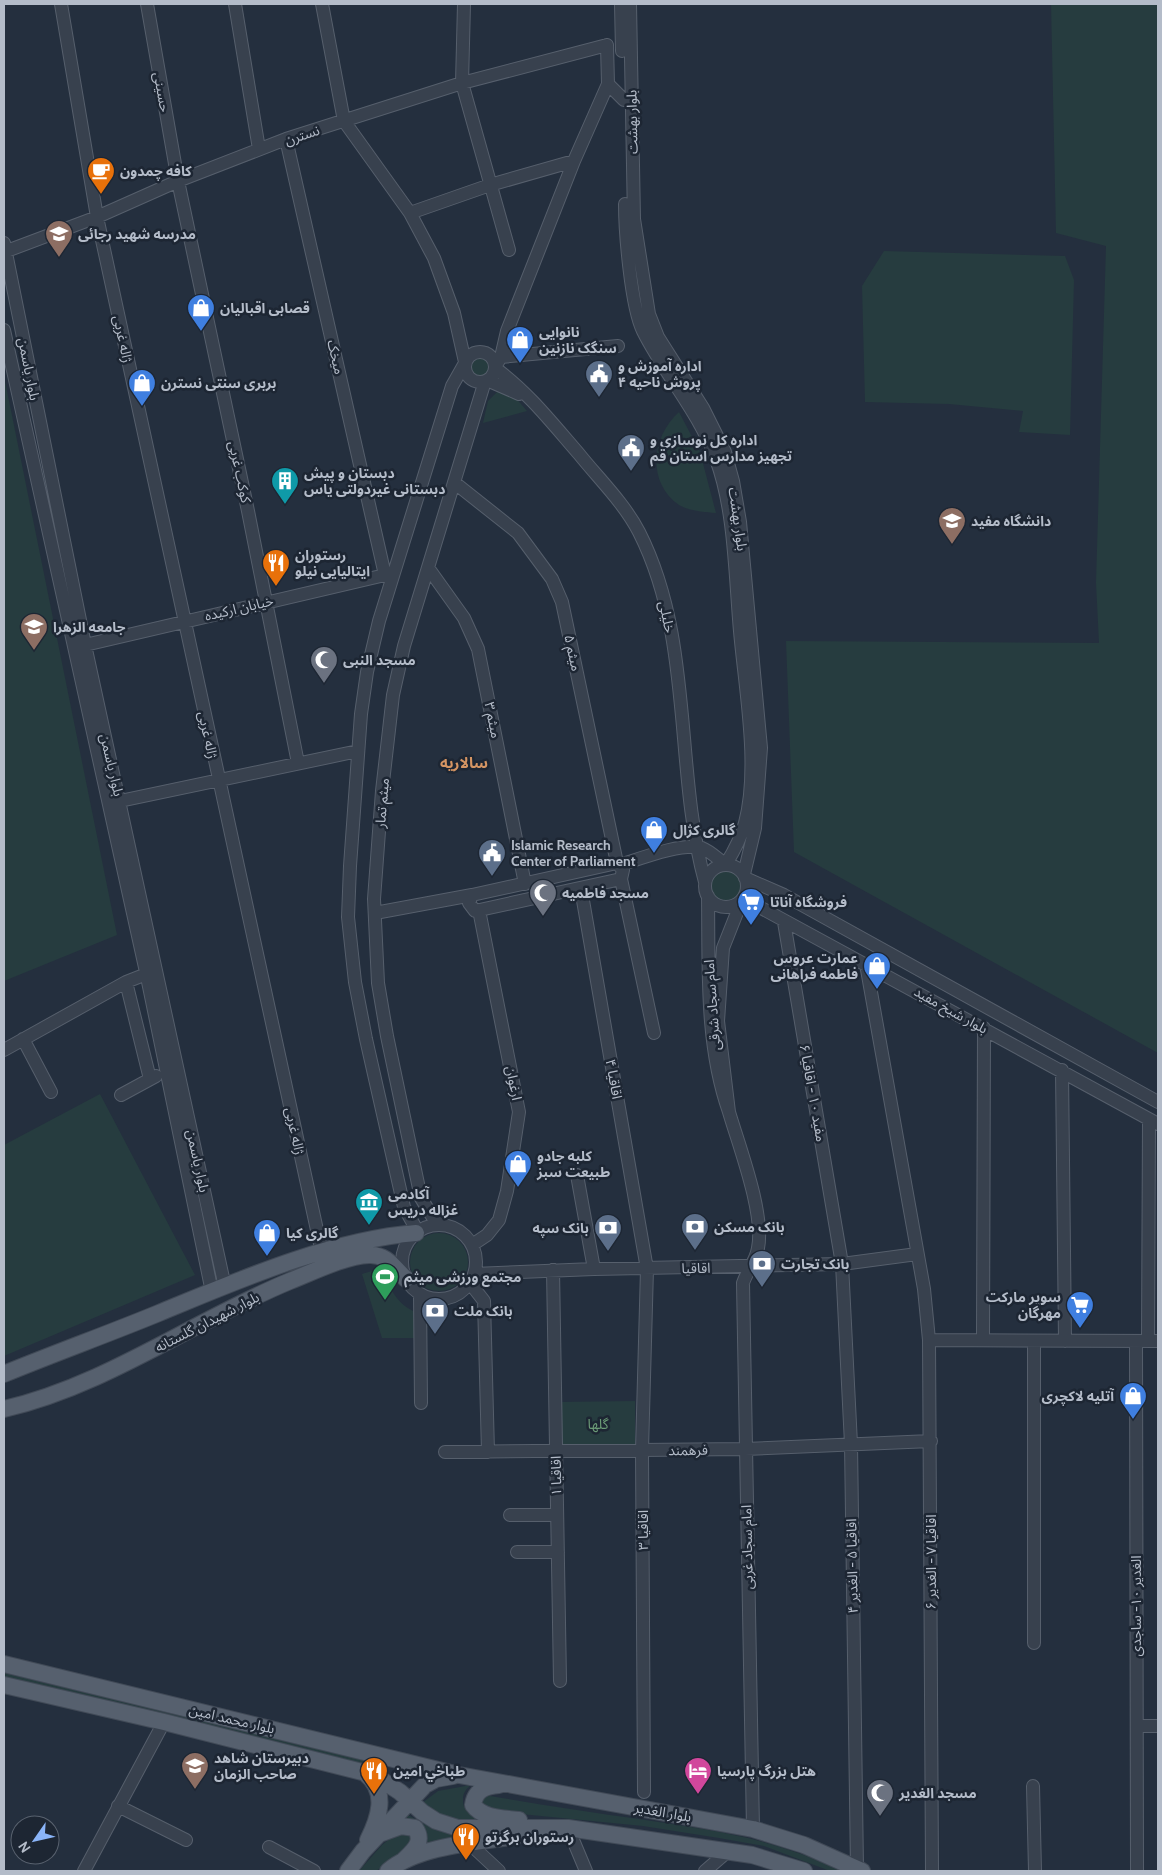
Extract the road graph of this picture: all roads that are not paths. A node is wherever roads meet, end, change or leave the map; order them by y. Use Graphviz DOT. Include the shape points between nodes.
graph roads {
  1 [pos="61,4"];
  2 [pos="146,4"];
  3 [pos="235,4"];
  4 [pos="322,4"];
  5 [pos="464,4"];
  6 [pos="621,4"];
  7 [pos="630,4"];
  8 [pos="621,22"];
  9 [pos="607,45"];
  10 [pos="462,83"];
  11 [pos="608,84"];
  12 [pos="624,100"];
  13 [pos="344,121"];
  14 [pos="286,139"];
  15 [pos="259,149"];
  16 [pos="574,161"];
  17 [pos="178,181"];
  18 [pos="490,185"];
  19 [pos="410,213"];
  20 [pos="97,217"];
  21 [pos="4,249"];
  22 [pos="509,250"];
  23 [pos="4,330"];
  24 [pos="507,331"];
  25 [pos="618,346"];
  26 [pos="470,357"];
  27 [pos="497,364"];
  28 [pos="483,381"];
  29 [pos="551,422"];
  30 [pos="441,426"];
  31 [pos="456,483"];
  32 [pos="429,569"];
  33 [pos="389,576"];
  34 [pos="265,602"];
  35 [pos="184,622"];
  36 [pos="85,645"];
  37 [pos="358,751"];
  38 [pos="298,763"];
  39 [pos="218,780"];
  40 [pos="120,801"];
  41 [pos="695,847"];
  42 [pos="618,864"];
  43 [pos="725,864"];
  44 [pos="745,876"];
  45 [pos="621,879"];
  46 [pos="705,882"];
  47 [pos="525,884"];
  48 [pos="580,889"];
  49 [pos="472,895"];
  50 [pos="708,896"];
  51 [pos="743,899"];
  52 [pos="479,910"];
  53 [pos="375,913"];
  54 [pos="784,922"];
  55 [pos="866,964"];
  56 [pos="151,971"];
  57 [pos="126,982"];
  58 [pos="984,1028"];
  59 [pos="654,1033"];
  60 [pos="23,1039"];
  61 [pos="4,1050"];
  62 [pos="1062,1070"];
  63 [pos="166,1072"];
  64 [pos="150,1079"];
  65 [pos="51,1092"];
  66 [pos="121,1095"];
  67 [pos="1158,1102"];
  68 [pos="729,1112"];
  69 [pos="1154,1122"];
  70 [pos="578,1175"];
  71 [pos="444,1225"];
  72 [pos="417,1232"];
  73 [pos="472,1245"];
  74 [pos="322,1253"];
  75 [pos="917,1254"];
  76 [pos="842,1264"];
  77 [pos="220,1265"];
  78 [pos="750,1267"];
  79 [pos="207,1268"];
  80 [pos="594,1269"];
  81 [pos="646,1269"];
  82 [pos="553,1270"];
  83 [pos="406,1279"];
  84 [pos="472,1279"];
  85 [pos="218,1289"];
  86 [pos="420,1294"];
  87 [pos="929,1340"];
  88 [pos="983,1340"];
  89 [pos="1034,1341"];
  90 [pos="1065,1341"];
  91 [pos="1147,1341"];
  92 [pos="4,1374"];
  93 [pos="421,1404"];
  94 [pos="4,1409"];
  95 [pos="930,1441"];
  96 [pos="851,1444"];
  97 [pos="745,1449"];
  98 [pos="642,1450"];
  99 [pos="556,1451"];
  100 [pos="445,1452"];
  101 [pos="488,1452"];
  102 [pos="510,1515"];
  103 [pos="557,1515"];
  104 [pos="517,1552"];
  105 [pos="558,1552"];
  106 [pos="1034,1643"];
  107 [pos="4,1664"];
  108 [pos="560,1682"];
  109 [pos="4,1685"];
  110 [pos="164,1722"];
  111 [pos="1137,1726"];
  112 [pos="1158,1726"];
  113 [pos="392,1758"];
  114 [pos="358,1770"];
  115 [pos="459,1775"];
  116 [pos="383,1781"];
  117 [pos="513,1785"];
  118 [pos="1033,1786"];
  119 [pos="644,1792"];
  120 [pos="408,1802"];
  121 [pos="118,1806"];
  122 [pos="568,1828"];
  123 [pos="753,1829"];
  124 [pos="378,1835"];
  125 [pos="186,1840"];
  126 [pos="470,1844"];
  127 [pos="269,1847"];
  128 [pos="363,1851"];
  129 [pos="727,1852"];
  130 [pos="394,1867"];
  131 [pos="496,1870"];
  132 [pos="859,1870"];
  133 [pos="84,1871"];
  134 [pos="314,1871"];
  135 [pos="348,1871"];
  136 [pos="586,1871"];
  137 [pos="705,1871"];
  138 [pos="804,1871"];
  139 [pos="932,1871"];
  140 [pos="1035,1871"];
  141 [pos="1137,1871"];
  1 -- 20 [label="street, ژاله غربی"];
  2 -- 17 [label="street, حسینی"];
  3 -- 15 [label="street"];
  4 -- 13 [label="street"];
  5 -- 10 [label="street"];
  6 -- 8 [label="street, بلوار بهشت"];
  7 -- 44 [label="street, بلوار بهشت" via="634,219 648,314 725,452 739,515 761,748 755,828"];
  8 -- 9 [label="street"];
  8 -- 12 [label="street, بلوار بهشت"];
  9 -- 10 [label="street, نسترن"];
  9 -- 11 [label="street"];
  10 -- 13 [label="street, نسترن"];
  10 -- 18 [label="street"];
  11 -- 12 [label="street"];
  11 -- 16 [label="street"];
  12 -- 43 [label="street, بلوار بهشت" via="625,220 638,314 642,329 657,356 704,431 723,482 730,525 751,748 745,822 737,846"];
  13 -- 14 [label="street, نسترن"];
  13 -- 19 [label="street"];
  14 -- 15 [label="street, نسترن"];
  14 -- 33 [label="street, میخک"];
  15 -- 17 [label="street, نسترن"];
  16 -- 18 [label="street"];
  16 -- 24 [label="street"];
  17 -- 20 [label="street, نسترن"];
  17 -- 34 [label="street, کوکب غربی"];
  18 -- 19 [label="street"];
  18 -- 22 [label="street"];
  19 -- 26 [label="street" via="443,280 461,344"];
  20 -- 21 [label="street, نسترن"];
  20 -- 35 [label="street, ژاله غربی"];
  21 -- 36 [label="street, بلوار یاسمن"];
  23 -- 56 [label="street, بلوار یاسمن"];
  24 -- 26 [label="street" via="493,346"];
  24 -- 27 [label="street"];
  25 -- 27 [label="street"];
  26 -- 27 [label="street" via="492,358"];
  26 -- 28 [label="street" via="467,376"];
  26 -- 30 [label="street" via="452,386"];
  27 -- 28 [label="street" via="492,375"];
  27 -- 29 [label="street"];
  28 -- 29 [label="street" via="513,390"];
  28 -- 30 [label="street" via="458,391"];
  28 -- 31 [label="street, میثم تمار"];
  29 -- 41 [label="street, خلیلی" via="622,506 638,530 658,578 672,640"];
  30 -- 33 [label="street, میثم تمار"];
  31 -- 32 [label="street, میثم تمار"];
  31 -- 42 [label="street, میثم ۵" via="518,533 547,571 562,602"];
  32 -- 47 [label="street, میثم ۳" via="464,618 478,649"];
  32 -- 53 [label="street, میثم تمار" via="404,646 393,695 382,791"];
  33 -- 34 [label="street, خیابان ارکیده"];
  33 -- 37 [label="street, میثم تمار" via="367,672"];
  34 -- 35 [label="street, خیابان ارکیده"];
  34 -- 38 [label="street, کوکب غربی"];
  35 -- 36 [label="street, خیابان ارکیده"];
  35 -- 39 [label="street, ژاله غربی"];
  36 -- 40 [label="street, بلوار یاسمن"];
  37 -- 38 [label="street"];
  37 -- 72 [label="street, میثم تمار" via="348,917 351,951 366,1039 404,1207"];
  38 -- 39 [label="street"];
  39 -- 40 [label="street"];
  39 -- 74 [label="street, ژاله غربی"];
  40 -- 56 [label="street, بلوار یاسمن"];
  41 -- 42 [label="street"];
  41 -- 43 [label="street"];
  41 -- 46 [label="street, خلیلی"];
  42 -- 45 [label="street, میثم ۵" via="623,870"];
  42 -- 47 [label="street"];
  43 -- 44 [label="street" via="736,867"];
  43 -- 46 [label="street" via="712,870"];
  44 -- 51 [label="street" via="747,888"];
  44 -- 67 [label="street, بلوار شیخ مفید"];
  45 -- 48 [label="street"];
  45 -- 59 [label="street, میثم ۵"];
  46 -- 50 [label="street"];
  47 -- 49 [label="street"];
  48 -- 52 [label="street"];
  48 -- 81 [label="street, اقاقیا ۴"];
  49 -- 52 [label="street, ارغوان" via="470,906 475,911"];
  49 -- 53 [label="street"];
  50 -- 51 [label="street" via="713,902 728,907"];
  50 -- 68 [label="street, امام سجاد شرقی" via="712,1033"];
  51 -- 54 [label="street, بلوار شیخ مفید"];
  51 -- 68 [label="street, امام سجاد شرقی" via="723,948 718,1021"];
  52 -- 73 [label="street, ارغوان" via="519,1112 499,1220 487,1235"];
  53 -- 71 [label="street, میثم تمار" via="380,992 421,1198 435,1221"];
  54 -- 55 [label="street, بلوار شیخ مفید"];
  54 -- 76 [label="street, مفید ۱۰ - اقاقیا ۶"];
  55 -- 58 [label="street, بلوار شیخ مفید"];
  55 -- 75 [label="street, اقاقیا ۷ - الغدیر ۶"];
  56 -- 57 [label="street"];
  56 -- 63 [label="street, بلوار یاسمن"];
  56 -- 77 [label="street, بلوار یاسمن"];
  57 -- 60 [label="street"];
  57 -- 64 [label="street"];
  58 -- 62 [label="street, بلوار شیخ مفید"];
  58 -- 88 [label="street"];
  60 -- 61 [label="street"];
  60 -- 65 [label="street"];
  62 -- 69 [label="street, بلوار شیخ مفید"];
  62 -- 90 [label="street"];
  63 -- 64 [label="street"];
  63 -- 79 [label="street, بلوار یاسمن"];
  64 -- 66 [label="street"];
  68 -- 78 [label="street, امام سجاد شرقی" via="757,1218 759,1245"];
  69 -- 91 [label="street, الغدیر ۱۰- ساجدی"];
  70 -- 80 [label="street"];
  71 -- 72 [label="street" via="434,1225"];
  71 -- 73 [label="street" via="460,1232"];
  72 -- 74 [label="main road, بلوار شهیدان گلستانه" via="387,1236"];
  72 -- 83 [label="street" via="403,1254"];
  73 -- 84 [label="street" via="476,1258"];
  74 -- 85 [label="main road, بلوار شهیدان گلستانه"];
  75 -- 76 [label="street, اقاقیا"];
  75 -- 87 [label="street, اقاقیا ۷ - الغدیر ۶"];
  76 -- 78 [label="street, اقاقیا"];
  76 -- 96 [label="street, اقاقیا ۵ - الغدیر ۴"];
  77 -- 79 [label="street" via="214,1271"];
  77 -- 85 [label="street, بلوار یاسمن"];
  78 -- 81 [label="street, اقاقیا"];
  78 -- 97 [label="street, امام سجاد غربی" via="743,1284"];
  79 -- 85 [label="street, بلوار یاسمن"];
  80 -- 81 [label="street, اقاقیا"];
  80 -- 82 [label="street, اقاقیا"];
  81 -- 98 [label="street, اقاقیا ۳"];
  82 -- 84 [label="street, اقاقیا"];
  82 -- 99 [label="street, اقاقیا ۱"];
  83 -- 86 [label="street"];
  83 -- 94 [label="main road, بلوار شهیدان گلستانه" via="390,1261 379,1256 368,1255 335,1264 242,1301 84,1383"];
  84 -- 86 [label="street" via="460,1293 447,1299 433,1299"];
  84 -- 101 [label="street" via="484,1302"];
  85 -- 92 [label="main road, بلوار شهیدان گلستانه"];
  86 -- 93 [label="street"];
  87 -- 88 [label="street"];
  87 -- 95 [label="street, اقاقیا ۷ - الغدیر ۶"];
  88 -- 89 [label="street"];
  89 -- 90 [label="street"];
  89 -- 106 [label="street"];
  90 -- 91 [label="street"];
  91 -- 111 [label="street, الغدیر ۱۰- ساجدی"];
  95 -- 96 [label="street, فرهمند"];
  95 -- 139 [label="street, اقاقیا ۷ - الغدیر ۶"];
  96 -- 97 [label="street, فرهمند"];
  96 -- 132 [label="street, اقاقیا ۵ - الغدیر ۴"];
  97 -- 98 [label="street, فرهمند"];
  97 -- 123 [label="street, امام سجاد غربی"];
  98 -- 99 [label="street, فرهمند"];
  98 -- 119 [label="street, اقاقیا ۳"];
  99 -- 101 [label="street, فرهمند"];
  99 -- 103 [label="street, اقاقیا ۱"];
  100 -- 101 [label="street, فرهمند"];
  102 -- 103 [label="street"];
  103 -- 105 [label="street, اقاقیا ۱"];
  104 -- 105 [label="street"];
  105 -- 108 [label="street, اقاقیا ۱"];
  107 -- 113 [label="main road, بلوار محمد امین"];
  109 -- 110 [label="main road, بلوار محمد امین"];
  110 -- 114 [label="main road, بلوار محمد امین"];
  110 -- 121 [label="street"];
  111 -- 112 [label="street"];
  111 -- 141 [label="street, الغدیر ۱۰- ساجدی"];
  113 -- 115 [label="main road, بلوار محمد امین"];
  113 -- 116 [label="main road" via="395,1774"];
  114 -- 116 [label="main road, بلوار محمد امین" via="374,1774"];
  114 -- 128 [label="main road" via="370,1777 380,1793 378,1815"];
  115 -- 117 [label="main road, بلوار الغدیر"];
  115 -- 120 [label="main road" via="436,1779"];
  116 -- 120 [label="main road, بلوار محمد امین" via="400,1792"];
  117 -- 122 [label="main road" via="482,1789 475,1796 473,1805 487,1816"];
  117 -- 123 [label="main road, بلوار الغدیر"];
  118 -- 140 [label="street"];
  120 -- 122 [label="main road" via="436,1821 458,1828"];
  120 -- 124 [label="main road"];
  121 -- 125 [label="street"];
  121 -- 133 [label="street"];
  122 -- 126 [label="main road"];
  122 -- 129 [label="main road"];
  122 -- 136 [label="street"];
  123 -- 132 [label="main road, بلوار الغدیر" via="804,1845"];
  124 -- 128 [label="main road"];
  124 -- 130 [label="main road" via="401,1826 415,1828 420,1834 420,1840"];
  126 -- 130 [label="main road" via="412,1857"];
  126 -- 131 [label="street"];
  127 -- 134 [label="street"];
  128 -- 135 [label="main road"];
  129 -- 137 [label="street"];
  129 -- 138 [label="main road" via="770,1859"];
}
